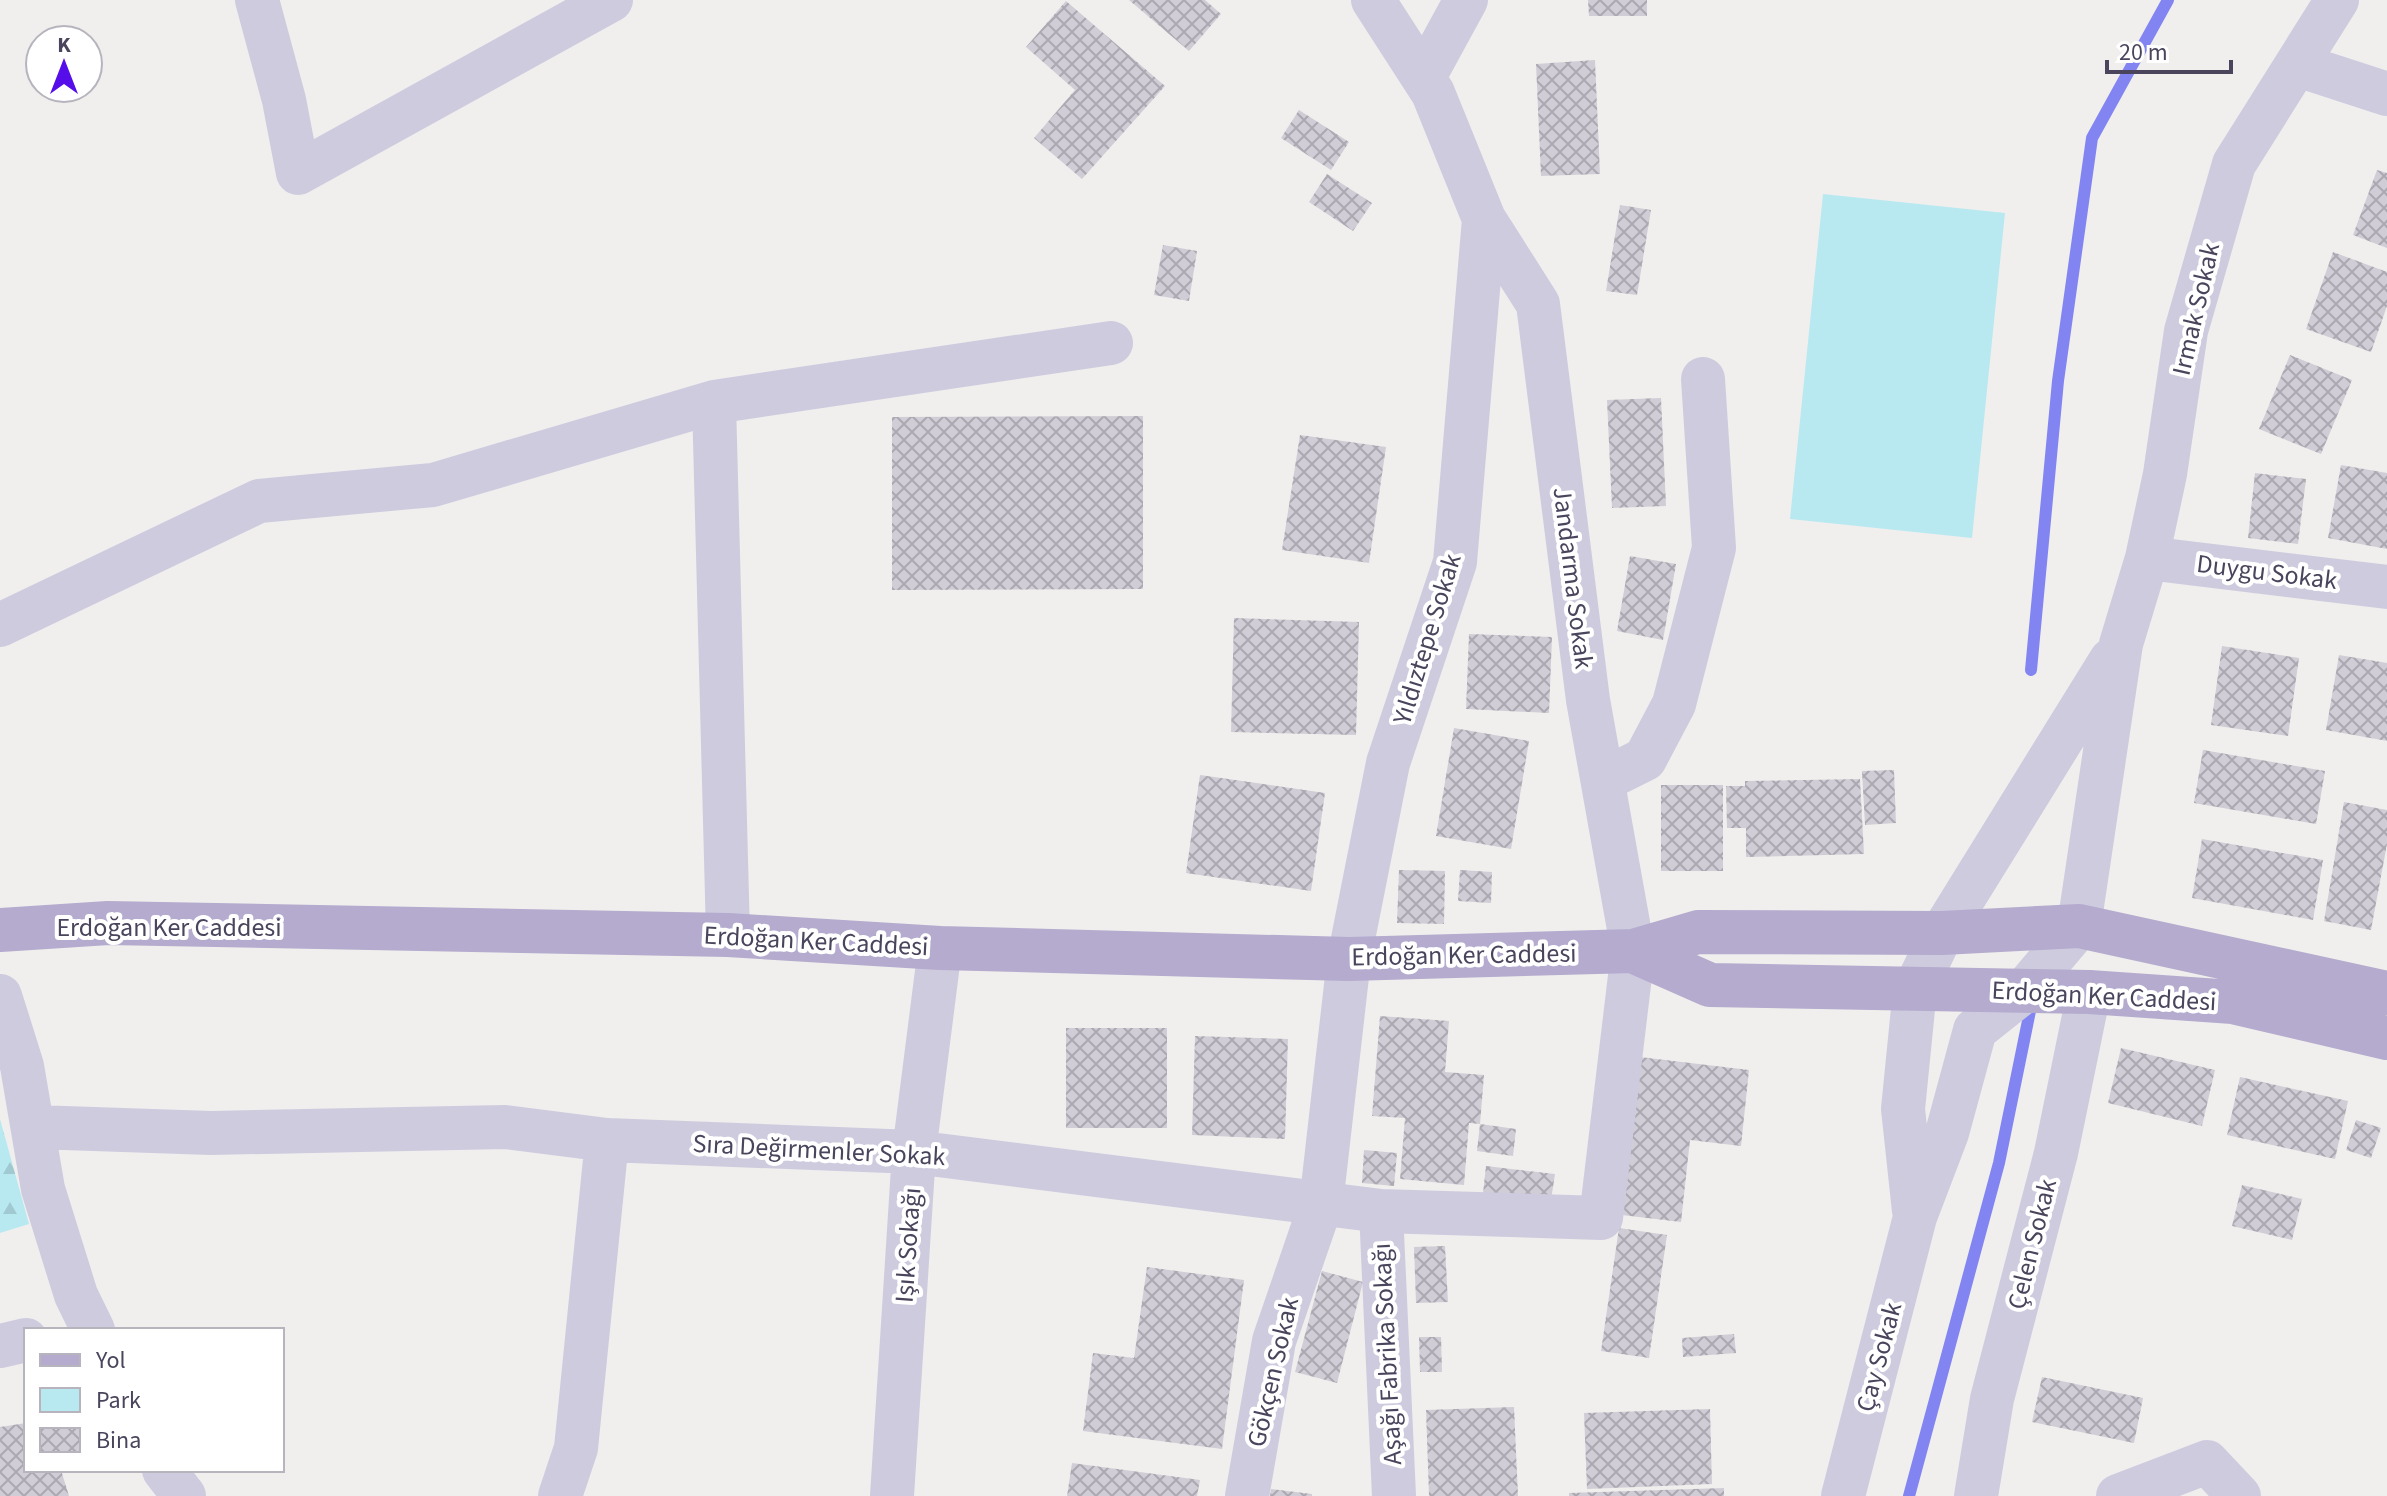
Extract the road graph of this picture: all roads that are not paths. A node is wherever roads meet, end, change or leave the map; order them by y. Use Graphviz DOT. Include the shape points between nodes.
graph roads {
  1 [pos="257,0"];
  2 [pos="611,0"];
  3 [pos="1373,0"];
  4 [pos="1466,0"];
  5 [pos="2337,0"];
  6 [pos="2298,65"];
  7 [pos="1424,77"];
  8 [pos="2387,94"];
  9 [pos="1484,219"];
  10 [pos="1111,343"];
  11 [pos="1703,379"];
  12 [pos="714,402"];
  13 [pos="2147,558"];
  14 [pos="2387,587"];
  15 [pos="0,625"];
  16 [pos="2121,644"];
  17 [pos="1603,780"];
  18 [pos="2079,926"];
  19 [pos="0,930"];
  20 [pos="1942,933"];
  21 [pos="728,935"];
  22 [pos="940,948"];
  23 [pos="1633,951"];
  24 [pos="1349,959"];
  25 [pos="1915,989"];
  26 [pos="2024,991"];
  27 [pos="2089,992"];
  28 [pos="2387,993"];
  29 [pos="0,996"];
  30 [pos="2387,1038"];
  31 [pos="35,1127"];
  32 [pos="607,1140"];
  33 [pos="914,1152"];
  34 [pos="1321,1204"];
  35 [pos="1381,1211"];
  36 [pos="1915,1217"];
  37 [pos="1601,1218"];
  38 [pos="83,1328"];
  39 [pos="24,1340"];
  40 [pos="0,1346"];
  41 [pos="166,1472"];
  42 [pos="184,1496"];
  43 [pos="560,1496"];
  44 [pos="892,1496"];
  45 [pos="1247,1496"];
  46 [pos="1394,1496"];
  47 [pos="1843,1496"];
  48 [pos="1976,1496"];
  49 [pos="2118,1496"];
  50 [pos="2239,1496"];
  1 -- 2 [label="street" via="298,173"];
  3 -- 7 [label="street, Yıldıztepe Sokak"];
  4 -- 7 [label="street"];
  5 -- 6 [label="street, Irmak Sokak"];
  6 -- 8 [label="street"];
  6 -- 13 [label="street, Irmak Sokak" via="2234,164 2186,331"];
  7 -- 9 [label="street, Yıldıztepe Sokak"];
  9 -- 17 [label="street, Jandarma Sokak" via="1538,304 1588,700"];
  9 -- 24 [label="street, Yıldıztepe Sokak" via="1455,562 1388,763"];
  10 -- 12 [label="street"];
  11 -- 17 [label="street" via="1714,548 1674,704 1645,759"];
  12 -- 15 [label="street" via="433,485 259,501"];
  12 -- 21 [label="street"];
  13 -- 14 [label="street, Duygu Sokak"];
  13 -- 16 [label="street, Irmak Sokak"];
  16 -- 18 [label="street"];
  16 -- 20 [label="street"];
  17 -- 23 [label="street, Jandarma Sokak"];
  18 -- 20 [label="main road, Erdoğan Ker Caddesi"];
  18 -- 26 [label="street"];
  18 -- 28 [label="main road, Erdoğan Ker Caddesi"];
  19 -- 21 [label="main road, Erdoğan Ker Caddesi" via="108,923"];
  20 -- 23 [label="main road, Erdoğan Ker Caddesi" via="1698,932"];
  20 -- 25 [label="street"];
  21 -- 22 [label="main road, Erdoğan Ker Caddesi"];
  22 -- 24 [label="main road, Erdoğan Ker Caddesi"];
  22 -- 33 [label="street, Işık Sokağı"];
  23 -- 24 [label="main road, Erdoğan Ker Caddesi"];
  23 -- 25 [label="main road, Erdoğan Ker Caddesi" via="1710,985"];
  23 -- 37 [label="street, Jandarma Sokak"];
  24 -- 34 [label="street, Yıldıztepe Sokak"];
  25 -- 26 [label="main road, Erdoğan Ker Caddesi"];
  25 -- 36 [label="street" via="1903,1109"];
  26 -- 27 [label="main road, Erdoğan Ker Caddesi"];
  26 -- 36 [label="street" via="1975,1030 1947,1133"];
  27 -- 30 [label="main road, Erdoğan Ker Caddesi" via="2233,1002"];
  27 -- 48 [label="street, Çelen Sokak" via="2056,1153 1992,1399"];
  29 -- 31 [label="street"];
  31 -- 32 [label="street, Sıra Değirmenler Sokak" via="211,1133 505,1127"];
  31 -- 38 [label="street" via="43,1189"];
  32 -- 33 [label="street, Sıra Değirmenler Sokak"];
  32 -- 43 [label="street" via="576,1448"];
  33 -- 34 [label="street, Sıra Değirmenler Sokak"];
  33 -- 44 [label="street, Işık Sokağı"];
  34 -- 35 [label="street, Sıra Değirmenler Sokak"];
  34 -- 45 [label="street, Gökçen Sokak" via="1274,1341"];
  35 -- 37 [label="street, Sıra Değirmenler Sokak"];
  35 -- 46 [label="street, Aşağı Fabrika Sokağı"];
  36 -- 47 [label="street, Çay Sokak"];
  39 -- 40 [label="street"];
  41 -- 42 [label="street"];
  49 -- 50 [label="street" via="2207,1462"];
}
